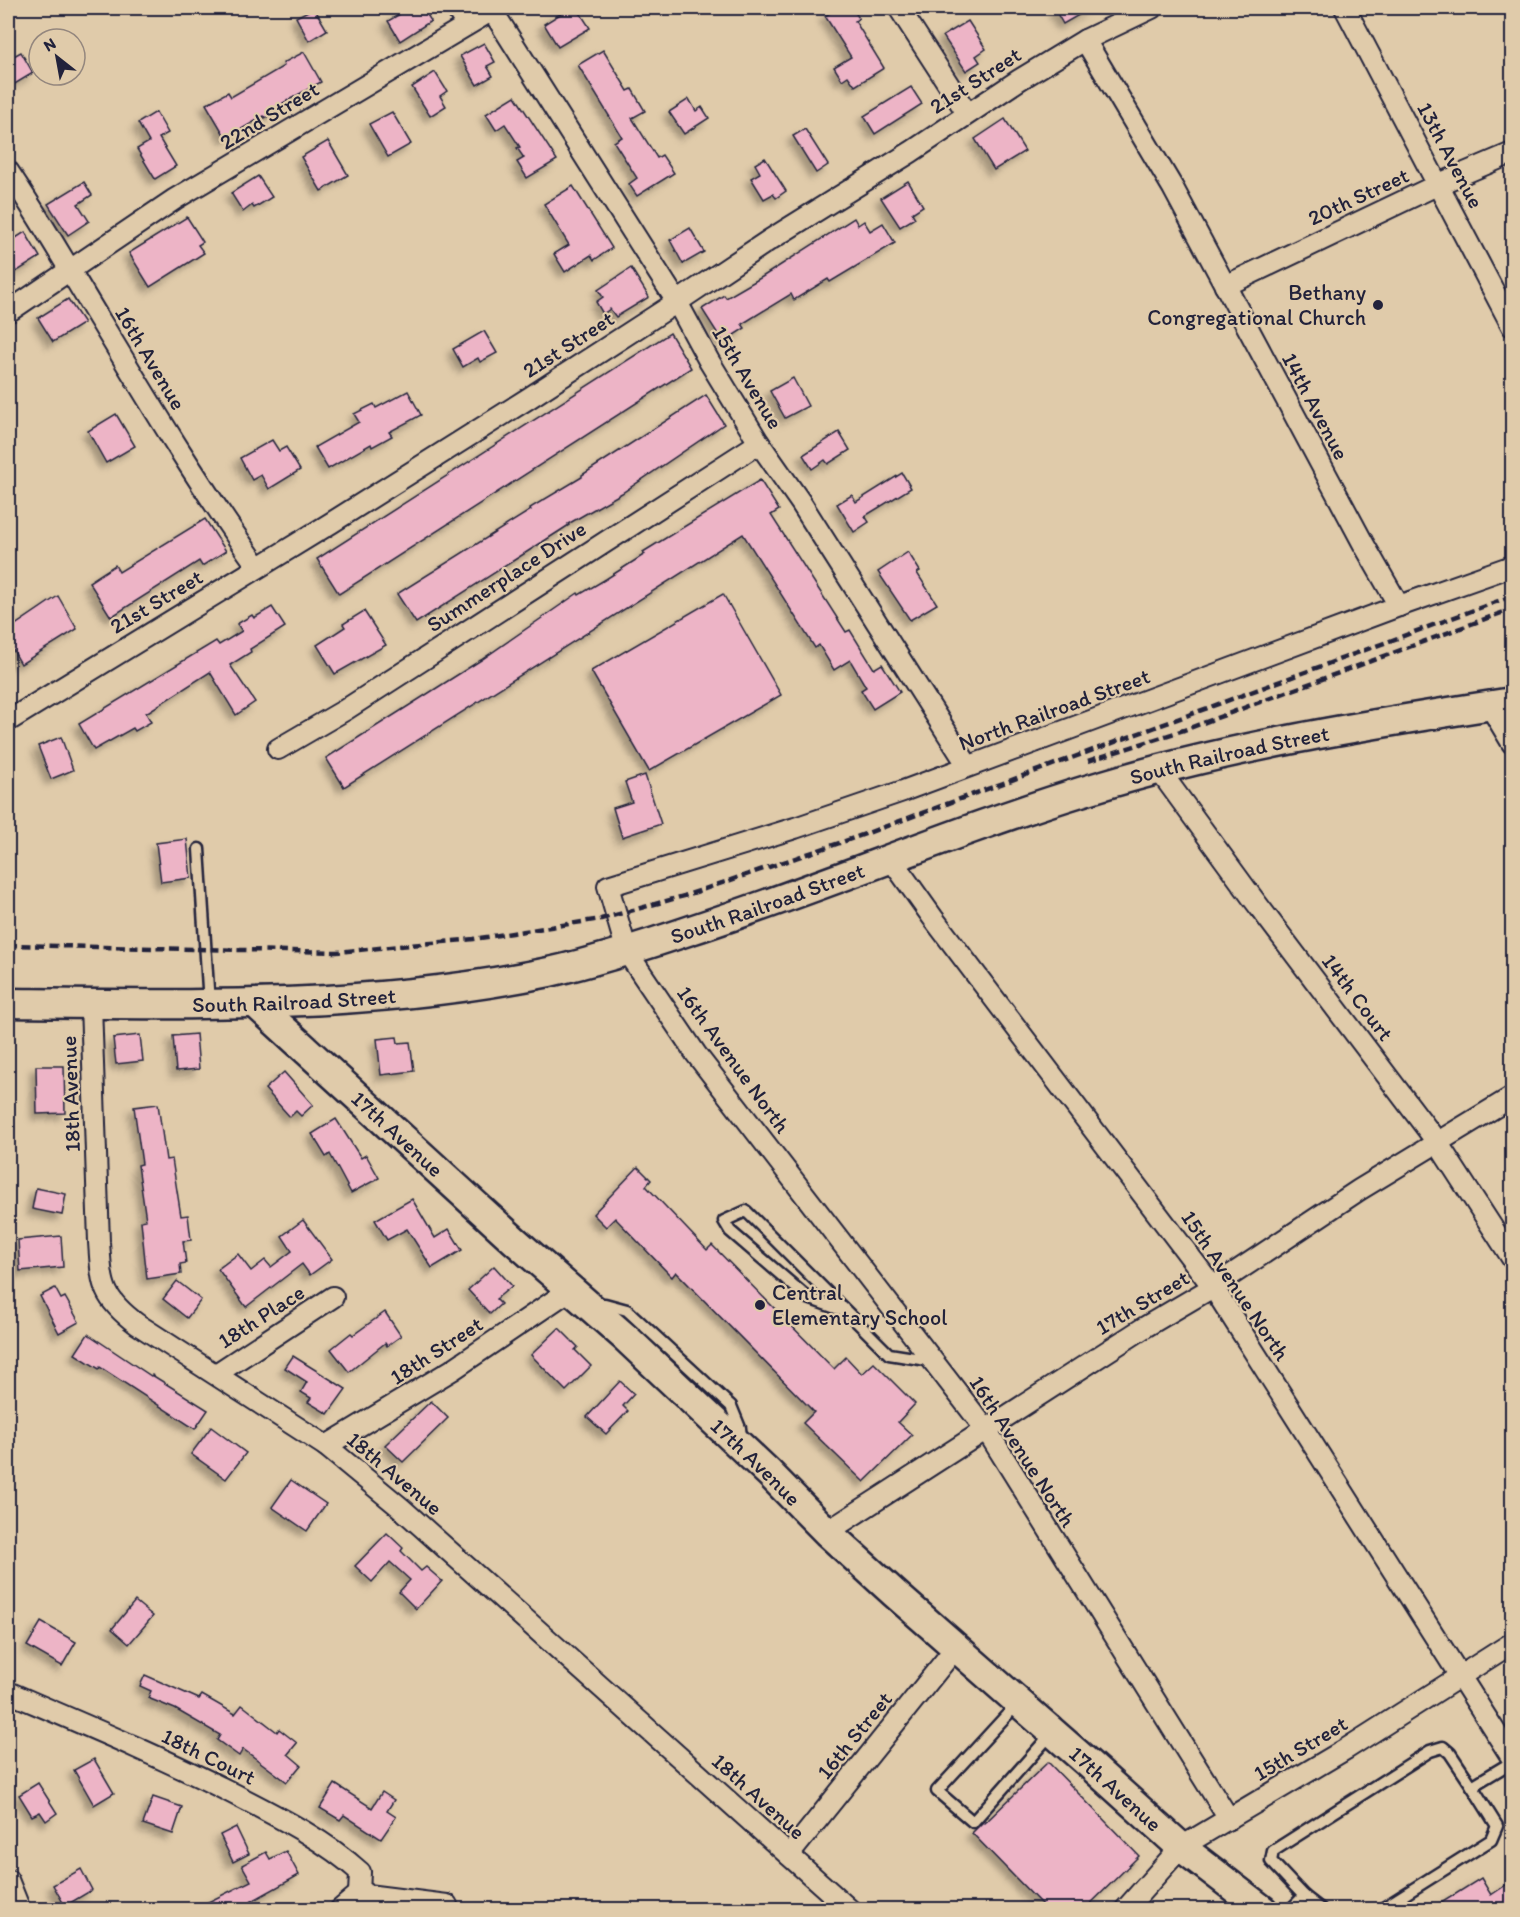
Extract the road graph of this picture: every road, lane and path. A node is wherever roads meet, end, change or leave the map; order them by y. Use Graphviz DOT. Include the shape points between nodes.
graph roads {
  1 [pos="899,8"];
  2 [pos="1152,8"];
  3 [pos="1344,8"];
  4 [pos="494,9"];
  5 [pos="461,16"];
  6 [pos="1084,40"];
  7 [pos="968,113"];
  8 [pos="1512,153"];
  9 [pos="8,171"];
  10 [pos="1439,184"];
  11 [pos="70,269"];
  12 [pos="1225,286"];
  13 [pos="677,302"];
  14 [pos="8,312"];
  15 [pos="1512,326"];
  16 [pos="759,443"];
  17 [pos="1512,566"];
  18 [pos="258,567"];
  19 [pos="1399,606"];
  20 [pos="1501,704"];
  21 [pos="8,721"];
  22 [pos="1512,743"];
  23 [pos="279,749"];
  24 [pos="968,766"];
  25 [pos="1159,770"];
  26 [pos="199,849"];
  27 [pos="891,859"];
  28 [pos="627,952"];
  29 [pos="8,1003"];
  30 [pos="91,1004"];
  31 [pos="209,1004"];
  32 [pos="256,1004"];
  33 [pos="1512,1097"];
  34 [pos="1437,1142"];
  35 [pos="1512,1258"];
  36 [pos="1214,1287"];
  37 [pos="333,1297"];
  38 [pos="579,1298"];
  39 [pos="847,1312"];
  40 [pos="933,1362"];
  41 [pos="216,1374"];
  42 [pos="987,1431"];
  43 [pos="326,1446"];
  44 [pos="827,1532"];
  45 [pos="1512,1643"];
  46 [pos="957,1646"];
  47 [pos="1461,1676"];
  48 [pos="8,1692"];
  49 [pos="1019,1701"];
  50 [pos="1053,1731"];
  51 [pos="1512,1760"];
  52 [pos="1472,1786"];
  53 [pos="1229,1819"];
  54 [pos="1181,1847"];
  55 [pos="789,1856"];
  56 [pos="8,1880"];
  57 [pos="359,1894"];
  58 [pos="1304,1896"];
  59 [pos="447,1905"];
  60 [pos="20,1910"];
  61 [pos="340,1910"];
  62 [pos="850,1910"];
  63 [pos="1125,1910"];
  64 [pos="1263,1910"];
  65 [pos="1290,1910"];
  66 [pos="1322,1910"];
  67 [pos="1380,1910"];
  1 -- 7 [label="street"];
  2 -- 6 [label="street, 21st Street"];
  3 -- 10 [label="street, 13th Avenue"];
  4 -- 5 [label="street, 22nd Street"];
  4 -- 13 [label="street, 15th Avenue"];
  5 -- 11 [label="street, 22nd Street"];
  6 -- 7 [label="street, 21st Street"];
  6 -- 12 [label="street, 14th Avenue" via="1148,144"];
  7 -- 13 [label="street, 21st Street"];
  8 -- 10 [label="street, 20th Street"];
  9 -- 11 [label="street, 16th Avenue"];
  10 -- 12 [label="street, 20th Street"];
  10 -- 15 [label="street, 13th Avenue"];
  11 -- 14 [label="street"];
  11 -- 18 [label="street, 16th Avenue" via="160,420"];
  12 -- 19 [label="street, 14th Avenue"];
  13 -- 16 [label="street, 15th Avenue"];
  13 -- 18 [label="street, 21st Street"];
  16 -- 23 [label="street, Summerplace Drive"];
  16 -- 24 [label="street, 15th Avenue"];
  17 -- 19 [label="street, North Railroad Street"];
  18 -- 21 [label="street, 21st Street"];
  19 -- 24 [label="street, North Railroad Street"];
  20 -- 22 [label="street"];
  20 -- 25 [label="street, South Railroad Street" via="1310,736"];
  24 -- 28 [label="street, North Railroad Street" via="806,824 608,886"];
  25 -- 27 [label="street, South Railroad Street" via="1032,808"];
  25 -- 34 [label="street, 14th Court"];
  26 -- 31 [label="lane"];
  27 -- 28 [label="street, South Railroad Street"];
  27 -- 36 [label="street, 15th Avenue North"];
  28 -- 32 [label="street, South Railroad Street" via="498,982"];
  28 -- 40 [label="street, 16th Avenue North" via="696,1054"];
  29 -- 30 [label="street, South Railroad Street"];
  30 -- 31 [label="street, South Railroad Street"];
  30 -- 41 [label="street, 18th Avenue" via="102,1281 110,1300 122,1313"];
  31 -- 32 [label="street, South Railroad Street"];
  32 -- 38 [label="street, 17th Avenue"];
  33 -- 34 [label="street, 17th Street"];
  34 -- 35 [label="street, 14th Court"];
  34 -- 36 [label="street, 17th Street"];
  36 -- 42 [label="street, 17th Street" via="1145,1327"];
  36 -- 47 [label="street, 15th Avenue North"];
  37 -- 41 [label="street, 18th Place"];
  38 -- 43 [label="street, 18th Street"];
  38 -- 44 [label="street, 17th Avenue" via="626,1338"];
  39 -- 39 [label="lane" via="746,1211 724,1221 730,1231 808,1298"];
  39 -- 40 [label="lane" via="889,1354"];
  40 -- 42 [label="street, 16th Avenue North"];
  41 -- 43 [label="street, 18th Avenue"];
  42 -- 44 [label="street, 17th Street"];
  42 -- 53 [label="street, 16th Avenue North"];
  43 -- 55 [label="street, 18th Avenue" via="401,1508"];
  44 -- 46 [label="street, 17th Avenue"];
  45 -- 47 [label="street, 15th Street"];
  46 -- 49 [label="street, 17th Avenue"];
  46 -- 55 [label="street, 16th Street"];
  47 -- 51 [label="street, 15th Avenue North"];
  47 -- 53 [label="street, 15th Street"];
  48 -- 57 [label="street, 18th Court" via="184,1769 272,1814 343,1857 360,1872"];
  49 -- 50 [label="street, 17th Avenue"];
  49 -- 50 [label="lane" via="937,1791 973,1822"];
  50 -- 54 [label="street, 17th Avenue"];
  51 -- 52 [label="lane"];
  52 -- 58 [label="lane" via="1443,1747 1430,1751 1273,1851 1271,1861"];
  52 -- 67 [label="lane" via="1497,1826 1491,1840"];
  53 -- 54 [label="street, 15th Street"];
  54 -- 63 [label="street, 15th Street"];
  54 -- 64 [label="street, 17th Avenue"];
  55 -- 62 [label="street, 18th Avenue"];
  56 -- 60 [label="street"];
  57 -- 59 [label="street"];
  57 -- 61 [label="street"];
  58 -- 65 [label="lane"];
  58 -- 66 [label="lane"];
}
